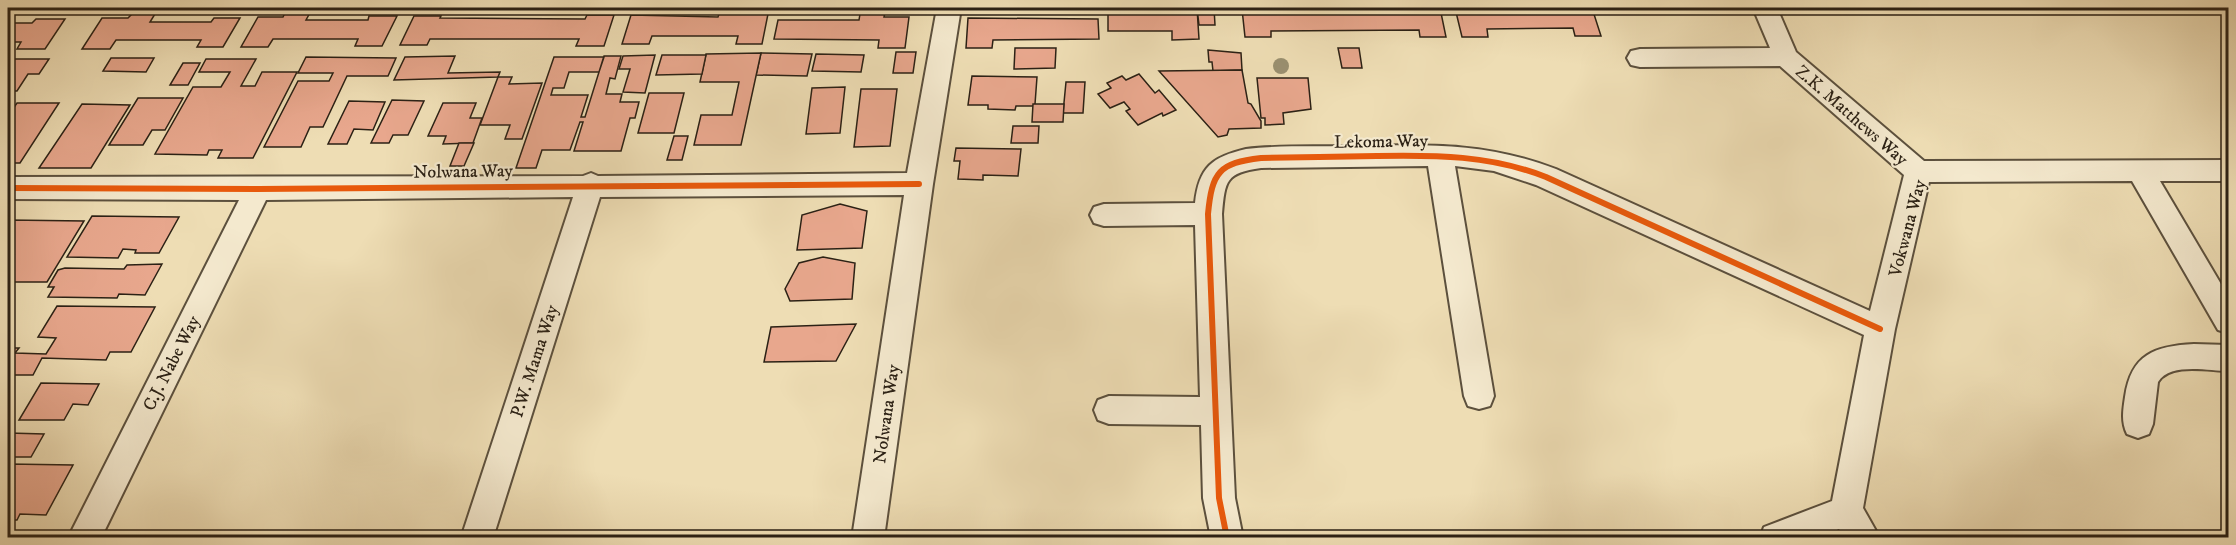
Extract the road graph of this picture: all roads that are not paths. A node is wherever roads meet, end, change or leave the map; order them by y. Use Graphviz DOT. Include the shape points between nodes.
graph roads {
  1 [pos="949,8"];
  2 [pos="1765,8"];
  3 [pos="1786,57"];
  4 [pos="1640,58"];
  5 [pos="1440,155"];
  6 [pos="2139,170"];
  7 [pos="2229,170"];
  8 [pos="1918,172"];
  9 [pos="919,183"];
  10 [pos="591,184"];
  11 [pos="8,188"];
  12 [pos="258,189"];
  13 [pos="1208,214"];
  14 [pos="1104,215"];
  15 [pos="2229,321"];
  16 [pos="1880,329"];
  17 [pos="2229,358"];
  18 [pos="1479,396"];
  19 [pos="1109,410"];
  20 [pos="1215,411"];
  21 [pos="2138,424"];
  22 [pos="1846,511"];
  23 [pos="84,537"];
  24 [pos="477,537"];
  25 [pos="868,537"];
  26 [pos="1227,537"];
  27 [pos="1776,537"];
  28 [pos="1864,537"];
  1 -- 9 [label="street, Nolwana Way"];
  2 -- 3 [label="street, Z.K. Matthews Way"];
  3 -- 4 [label="street, Z.K. Matthews Way"];
  3 -- 8 [label="street, Z.K. Matthews Way"];
  5 -- 13 [label="street, Lekoma Way" via="1234,161 1212,180"];
  5 -- 16 [label="street, Lekoma Way" via="1486,158 1527,169"];
  5 -- 18 [label="street, Lekoma Way"];
  6 -- 7 [label="street, Vokwana Way"];
  6 -- 8 [label="street, Vokwana Way"];
  6 -- 15 [label="street"];
  8 -- 16 [label="street, Vokwana Way"];
  9 -- 10 [label="street, Nolwana Way"];
  9 -- 25 [label="street, Nolwana Way"];
  10 -- 12 [label="street, Nolwana Way"];
  10 -- 24 [label="street, P.W. Mama Way"];
  11 -- 12 [label="street, Nolwana Way"];
  12 -- 23 [label="street, C.J. Nabe Way"];
  13 -- 14 [label="street"];
  13 -- 20 [label="street, Lekoma Way"];
  16 -- 22 [label="street, Vokwana Way"];
  17 -- 21 [label="street" via="2172,359 2152,366 2145,374"];
  19 -- 20 [label="street"];
  20 -- 26 [label="street, Lekoma Way" via="1219,498"];
  22 -- 27 [label="street"];
  22 -- 28 [label="street"];
}
